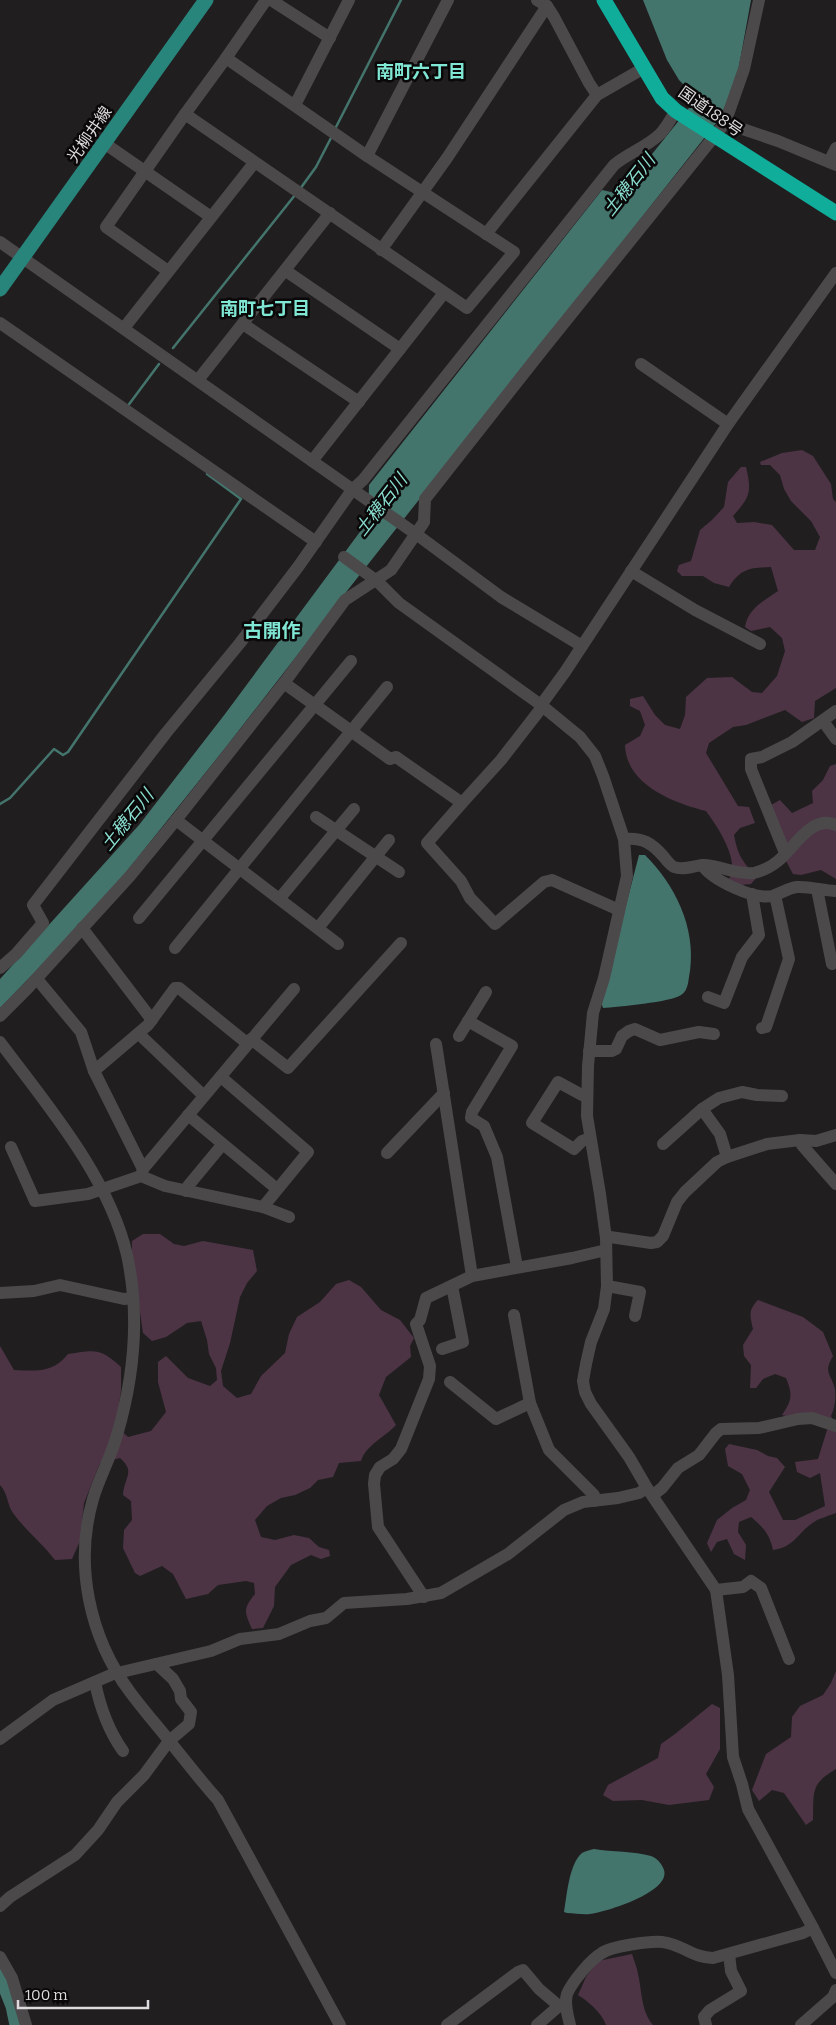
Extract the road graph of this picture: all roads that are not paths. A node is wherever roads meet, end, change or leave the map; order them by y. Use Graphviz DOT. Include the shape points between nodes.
graph roads {
  1 [pos="206,0"];
  2 [pos="266,0"];
  3 [pos="271,0"];
  4 [pos="349,0"];
  5 [pos="448,0"];
  6 [pos="604,0"];
  7 [pos="759,0"];
  8 [pos="542,3"];
  9 [pos="330,38"];
  10 [pos="226,58"];
  11 [pos="644,68"];
  12 [pos="598,95"];
  13 [pos="295,106"];
  14 [pos="678,112"];
  15 [pos="185,114"];
  16 [pos="725,123"];
  17 [pos="713,135"];
  18 [pos="104,143"];
  19 [pos="836,148"];
  20 [pos="367,156"];
  21 [pos="254,163"];
  22 [pos="833,164"];
  23 [pos="144,172"];
  24 [pos="423,192"];
  25 [pos="330,213"];
  26 [pos="836,213"];
  27 [pos="211,217"];
  28 [pos="486,234"];
  29 [pos="0,242"];
  30 [pos="381,250"];
  31 [pos="22,257"];
  32 [pos="168,271"];
  33 [pos="286,271"];
  34 [pos="836,273"];
  35 [pos="0,289"];
  36 [pos="444,293"];
  37 [pos="0,323"];
  38 [pos="243,324"];
  39 [pos="124,328"];
  40 [pos="400,349"];
  41 [pos="641,364"];
  42 [pos="198,380"];
  43 [pos="359,402"];
  44 [pos="728,424"];
  45 [pos="312,461"];
  46 [pos="352,490"];
  47 [pos="416,534"];
  48 [pos="316,542"];
  49 [pos="344,557"];
  50 [pos="631,571"];
  51 [pos="377,581"];
  52 [pos="760,644"];
  53 [pos="582,646"];
  54 [pos="351,661"];
  55 [pos="284,683"];
  56 [pos="387,687"];
  57 [pos="541,705"];
  58 [pos="315,706"];
  59 [pos="836,710"];
  60 [pos="823,722"];
  61 [pos="352,733"];
  62 [pos="836,739"];
  63 [pos="462,803"];
  64 [pos="354,809"];
  65 [pos="316,817"];
  66 [pos="176,820"];
  67 [pos="836,825"];
  68 [pos="336,830"];
  69 [pos="624,839"];
  70 [pos="203,840"];
  71 [pos="389,840"];
  72 [pos="785,853"];
  73 [pos="376,856"];
  74 [pos="702,865"];
  75 [pos="240,867"];
  76 [pos="399,872"];
  77 [pos="817,890"];
  78 [pos="836,891"];
  79 [pos="752,894"];
  80 [pos="775,895"];
  81 [pos="280,898"];
  82 [pos="620,910"];
  83 [pos="139,918"];
  84 [pos="82,928"];
  85 [pos="318,928"];
  86 [pos="402,943"];
  87 [pos="338,944"];
  88 [pos="175,948"];
  89 [pos="832,964"];
  90 [pos="0,968"];
  91 [pos="36,979"];
  92 [pos="294,989"];
  93 [pos="486,992"];
  94 [pos="708,997"];
  95 [pos="0,1016"];
  96 [pos="152,1020"];
  97 [pos="468,1021"];
  98 [pos="762,1028"];
  99 [pos="139,1034"];
  100 [pos="714,1034"];
  101 [pos="459,1036"];
  102 [pos="250,1041"];
  103 [pos="0,1042"];
  104 [pos="436,1044"];
  105 [pos="590,1051"];
  106 [pos="94,1071"];
  107 [pos="221,1077"];
  108 [pos="444,1093"];
  109 [pos="587,1094"];
  110 [pos="204,1096"];
  111 [pos="782,1096"];
  112 [pos="702,1109"];
  113 [pos="188,1115"];
  114 [pos="836,1135"];
  115 [pos="590,1138"];
  116 [pos="800,1140"];
  117 [pos="663,1144"];
  118 [pos="222,1145"];
  119 [pos="11,1146"];
  120 [pos="387,1153"];
  121 [pos="727,1157"];
  122 [pos="142,1173"];
  123 [pos="836,1184"];
  124 [pos="277,1189"];
  125 [pos="102,1190"];
  126 [pos="186,1191"];
  127 [pos="263,1207"];
  128 [pos="289,1217"];
  129 [pos="606,1244"];
  130 [pos="517,1267"];
  131 [pos="472,1276"];
  132 [pos="452,1286"];
  133 [pos="607,1286"];
  134 [pos="0,1293"];
  135 [pos="132,1298"];
  136 [pos="514,1315"];
  137 [pos="635,1316"];
  138 [pos="442,1349"];
  139 [pos="450,1382"];
  140 [pos="530,1403"];
  141 [pos="836,1426"];
  142 [pos="650,1491"];
  143 [pos="594,1501"];
  144 [pos="716,1590"];
  145 [pos="424,1597"];
  146 [pos="789,1659"];
  147 [pos="156,1664"];
  148 [pos="118,1673"];
  149 [pos="95,1682"];
  150 [pos="0,1738"];
  151 [pos="169,1741"];
  152 [pos="123,1751"];
  153 [pos="0,1906"];
  154 [pos="813,1928"];
  155 [pos="728,1954"];
  156 [pos="0,1957"];
  157 [pos="836,1973"];
  158 [pos="836,1990"];
  159 [pos="563,2006"];
  160 [pos="450,2024"];
  161 [pos="26,2025"];
  162 [pos="340,2025"];
  163 [pos="537,2025"];
  164 [pos="570,2025"];
  165 [pos="706,2025"];
  166 [pos="800,2025"];
  1 -- 18 [label="main road, 光柳井線"];
  2 -- 10 [label="street"];
  3 -- 9 [label="street"];
  4 -- 9 [label="street"];
  5 -- 20 [label="street"];
  6 -- 11 [label="highway, 国道188号"];
  7 -- 16 [label="street" via="744,69"];
  8 -- 12 [label="street"];
  8 -- 24 [label="street" via="457,143"];
  9 -- 13 [label="street"];
  10 -- 13 [label="street"];
  10 -- 15 [label="street"];
  11 -- 12 [label="street"];
  11 -- 14 [label="highway, 国道188号" via="662,98"];
  12 -- 28 [label="street"];
  13 -- 20 [label="street"];
  14 -- 17 [label="highway, 国道188号"];
  14 -- 46 [label="street" via="661,133 614,164"];
  15 -- 21 [label="street"];
  15 -- 23 [label="street"];
  16 -- 17 [label="street"];
  16 -- 22 [label="street"];
  17 -- 26 [label="highway, 国道188号"];
  17 -- 47 [label="street" via="425,500 424,522"];
  18 -- 23 [label="street"];
  18 -- 31 [label="main road, 光柳井線"];
  19 -- 22 [label="street"];
  20 -- 24 [label="street"];
  21 -- 25 [label="street"];
  21 -- 27 [label="street"];
  23 -- 27 [label="street"];
  23 -- 32 [label="street" via="106,227"];
  24 -- 28 [label="street"];
  24 -- 30 [label="street"];
  25 -- 30 [label="street"];
  25 -- 33 [label="street"];
  27 -- 32 [label="street"];
  28 -- 36 [label="street" via="514,252 467,308"];
  29 -- 31 [label="street"];
  30 -- 36 [label="street"];
  31 -- 35 [label="main road, 光柳井線"];
  31 -- 39 [label="street"];
  32 -- 39 [label="street"];
  33 -- 38 [label="street"];
  33 -- 40 [label="street"];
  34 -- 44 [label="street"];
  36 -- 40 [label="street"];
  37 -- 48 [label="street"];
  38 -- 42 [label="street"];
  38 -- 43 [label="street"];
  39 -- 42 [label="street"];
  40 -- 43 [label="street"];
  41 -- 44 [label="street"];
  42 -- 45 [label="street"];
  43 -- 45 [label="street"];
  44 -- 50 [label="street"];
  45 -- 46 [label="street"];
  46 -- 47 [label="street"];
  46 -- 48 [label="street"];
  47 -- 51 [label="street" via="391,570"];
  47 -- 53 [label="street" via="501,598"];
  48 -- 90 [label="street" via="33,905 43,923"];
  49 -- 51 [label="street"];
  50 -- 52 [label="street"];
  50 -- 53 [label="street"];
  51 -- 55 [label="street" via="345,600"];
  51 -- 57 [label="street" via="399,603"];
  53 -- 57 [label="street"];
  54 -- 58 [label="street"];
  55 -- 58 [label="street"];
  55 -- 66 [label="street"];
  56 -- 61 [label="street"];
  57 -- 63 [label="street" via="501,760"];
  57 -- 69 [label="street" via="586,743 595,756"];
  58 -- 61 [label="street"];
  58 -- 70 [label="street"];
  59 -- 60 [label="street"];
  60 -- 62 [label="street"];
  60 -- 72 [label="street" via="792,742 751,759 750,769"];
  61 -- 63 [label="street" via="390,759 396,757"];
  61 -- 75 [label="street"];
  63 -- 82 [label="street" via="427,842 494,924 544,882 552,880"];
  64 -- 68 [label="street"];
  65 -- 68 [label="street"];
  66 -- 70 [label="street"];
  66 -- 84 [label="street"];
  67 -- 72 [label="street" via="826,822 812,828"];
  68 -- 73 [label="street"];
  68 -- 81 [label="street"];
  69 -- 74 [label="street" via="647,841 676,868"];
  69 -- 82 [label="street" via="627,876"];
  70 -- 75 [label="street"];
  70 -- 83 [label="street"];
  71 -- 73 [label="street"];
  72 -- 74 [label="street" via="774,864 753,873"];
  73 -- 76 [label="street"];
  73 -- 85 [label="street"];
  74 -- 79 [label="street" via="726,884"];
  75 -- 81 [label="street"];
  75 -- 88 [label="street"];
  77 -- 78 [label="street"];
  77 -- 80 [label="street" via="796,887"];
  77 -- 89 [label="street"];
  79 -- 80 [label="street"];
  79 -- 94 [label="street" via="759,935 742,957 724,1003"];
  80 -- 98 [label="street" via="789,959 766,1027"];
  81 -- 85 [label="street"];
  82 -- 105 [label="street" via="594,1013"];
  84 -- 91 [label="street"];
  84 -- 96 [label="street"];
  85 -- 87 [label="street"];
  86 -- 102 [label="street" via="288,1068"];
  91 -- 95 [label="street"];
  91 -- 106 [label="street" via="81,1032"];
  92 -- 102 [label="street"];
  93 -- 97 [label="street"];
  96 -- 99 [label="street"];
  96 -- 102 [label="street" via="175,988 180,988"];
  97 -- 101 [label="street"];
  97 -- 130 [label="street" via="512,1046 471,1118 484,1126 497,1157"];
  99 -- 106 [label="street"];
  99 -- 110 [label="street"];
  100 -- 105 [label="street" via="699,1032 660,1040 635,1029 622,1036 612,1051"];
  102 -- 107 [label="street"];
  103 -- 125 [label="street" via="65,1130"];
  104 -- 108 [label="street"];
  105 -- 109 [label="street"];
  106 -- 122 [label="street"];
  107 -- 110 [label="street"];
  107 -- 124 [label="street" via="308,1152"];
  108 -- 120 [label="street"];
  108 -- 131 [label="street"];
  109 -- 115 [label="street"];
  109 -- 115 [label="street" via="558,1082 532,1123 574,1149"];
  110 -- 113 [label="street"];
  111 -- 112 [label="street" via="742,1092 719,1098"];
  112 -- 117 [label="street"];
  112 -- 121 [label="street" via="720,1134"];
  113 -- 118 [label="street"];
  113 -- 122 [label="street"];
  114 -- 116 [label="street" via="816,1141"];
  115 -- 129 [label="street"];
  116 -- 121 [label="street" via="767,1144"];
  116 -- 123 [label="street"];
  118 -- 124 [label="street"];
  118 -- 126 [label="street"];
  119 -- 125 [label="street" via="35,1201"];
  121 -- 129 [label="street" via="717,1162 685,1192 657,1242 610,1238"];
  122 -- 125 [label="street"];
  122 -- 126 [label="street" via="165,1186"];
  124 -- 127 [label="street"];
  125 -- 135 [label="street" via="126,1254"];
  126 -- 127 [label="street"];
  127 -- 128 [label="street"];
  129 -- 130 [label="street" via="572,1258"];
  129 -- 133 [label="street"];
  130 -- 131 [label="street"];
  131 -- 132 [label="street"];
  132 -- 138 [label="street" via="463,1342"];
  132 -- 145 [label="street" via="426,1298 416,1324 430,1366 428,1379 401,1449 374,1474 378,1527"];
  133 -- 137 [label="street" via="640,1292"];
  133 -- 142 [label="street" via="604,1309 586,1364 584,1392"];
  134 -- 135 [label="street" via="34,1291 60,1285"];
  135 -- 148 [label="street" via="132,1367 117,1434 87,1522 84,1550 84,1572 95,1621"];
  136 -- 140 [label="street"];
  139 -- 140 [label="street" via="496,1418"];
  140 -- 143 [label="street" via="548,1450 594,1495"];
  141 -- 142 [label="street" via="812,1418 759,1428 721,1429 698,1454 678,1468 662,1488"];
  142 -- 143 [label="street"];
  142 -- 144 [label="street"];
  143 -- 145 [label="street" via="564,1510 508,1554 450,1589"];
  144 -- 146 [label="street" via="743,1587 751,1581 761,1588"];
  144 -- 154 [label="street" via="728,1675 733,1756 748,1809"];
  145 -- 147 [label="street" via="344,1603 326,1618 285,1632 240,1639 210,1651"];
  147 -- 148 [label="street"];
  147 -- 151 [label="street" via="173,1679 181,1699 192,1712 189,1724"];
  148 -- 149 [label="street"];
  148 -- 151 [label="street"];
  149 -- 150 [label="street" via="53,1700"];
  149 -- 152 [label="street" via="99,1704 114,1739"];
  151 -- 153 [label="street" via="75,1855"];
  151 -- 162 [label="street" via="229,1818"];
  154 -- 155 [label="street"];
  154 -- 157 [label="street"];
  155 -- 159 [label="street" via="702,1958 663,1942 611,1949 602,1952 581,1973"];
  155 -- 165 [label="street" via="740,1991 710,2010 704,2017"];
  156 -- 161 [label="street" via="12,1978"];
  158 -- 166 [label="street" via="833,1997"];
  159 -- 160 [label="street" via="540,1989 523,1970"];
  159 -- 163 [label="street"];
  159 -- 164 [label="street"];
}
